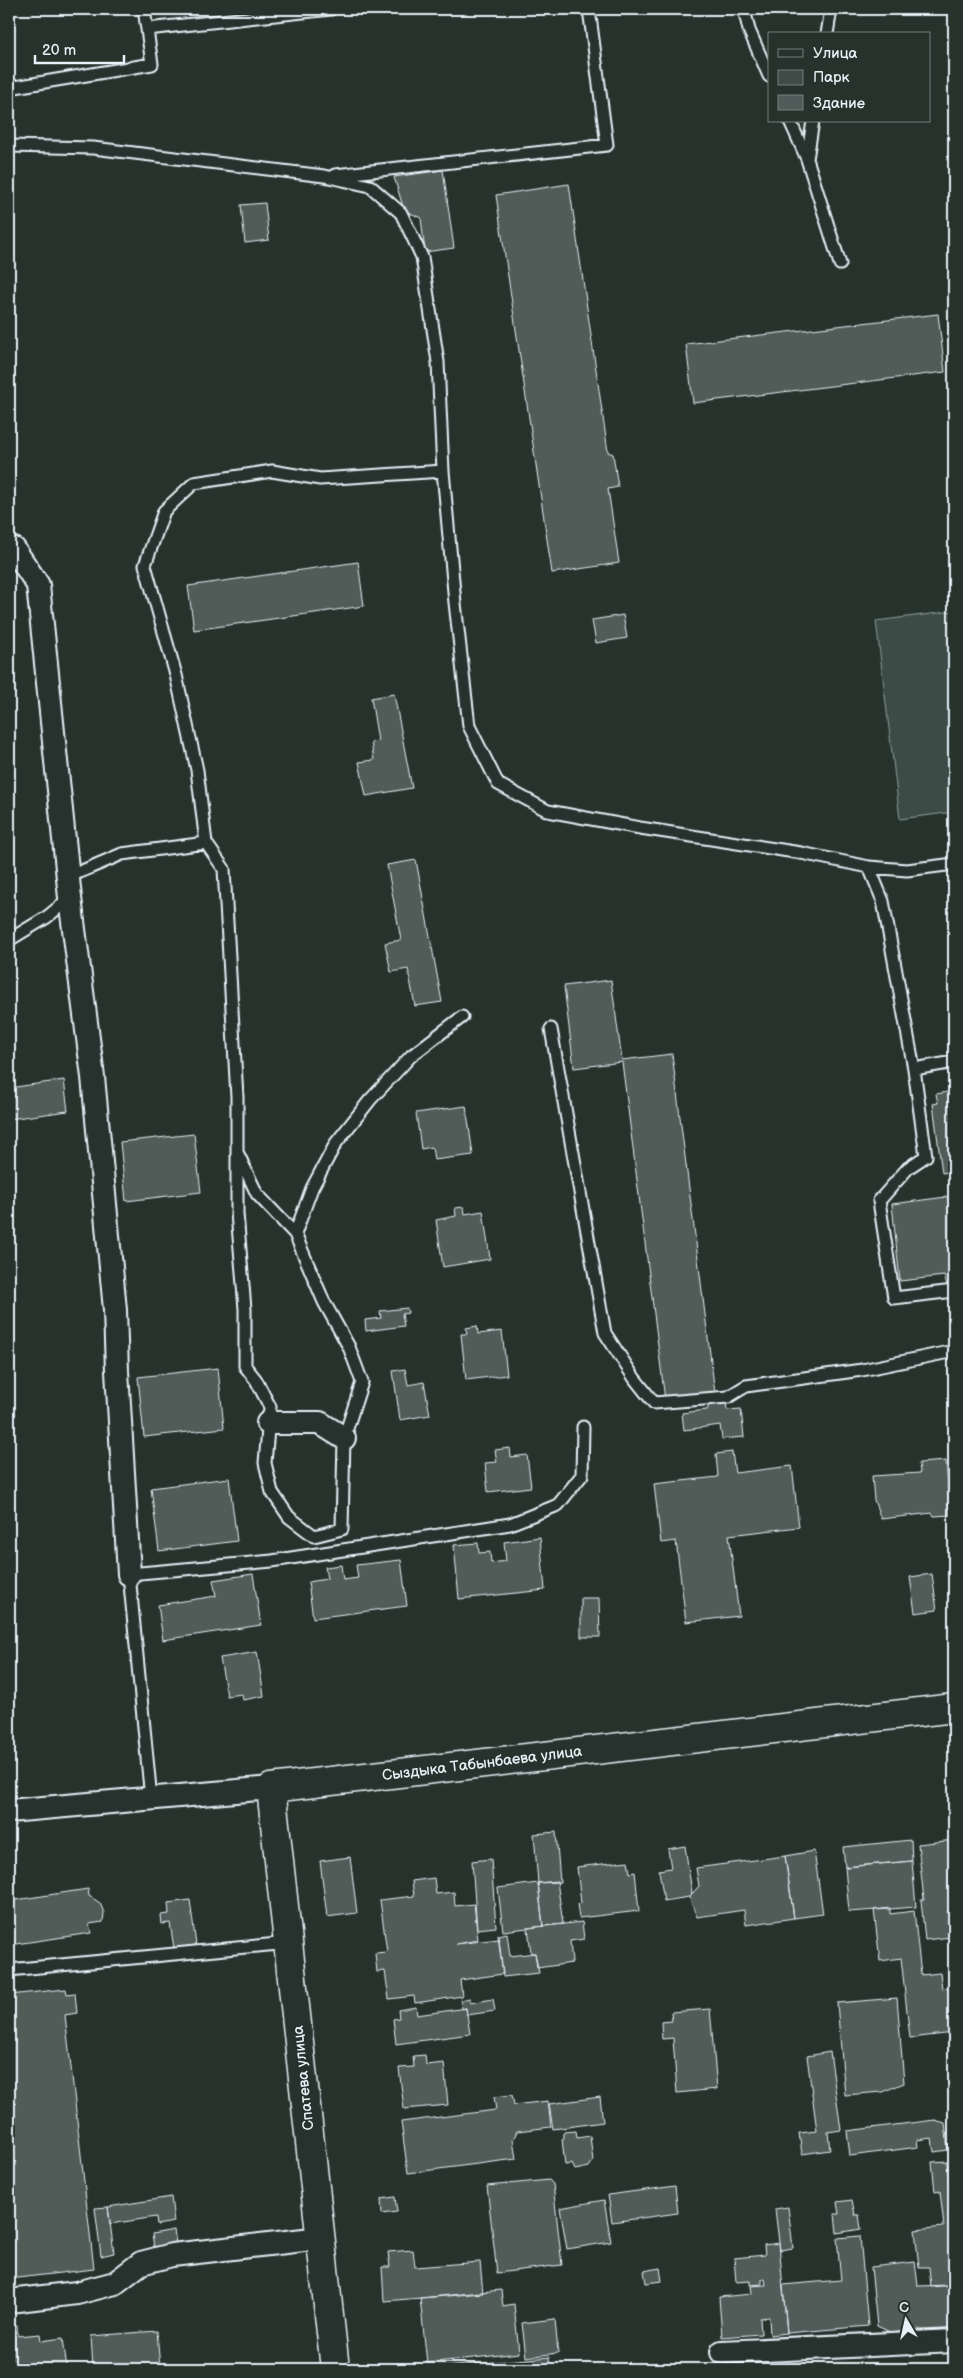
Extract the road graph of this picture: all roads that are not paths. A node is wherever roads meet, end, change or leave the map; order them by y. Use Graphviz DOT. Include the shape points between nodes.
graph roads {
  1 [pos="144,9"];
  2 [pos="331,9"];
  3 [pos="589,9"];
  4 [pos="744,9"];
  5 [pos="831,9"];
  6 [pos="147,29"];
  7 [pos="827,32"];
  8 [pos="768,74"];
  9 [pos="9,88"];
  10 [pos="790,122"];
  11 [pos="813,122"];
  12 [pos="9,146"];
  13 [pos="807,159"];
  14 [pos="324,176"];
  15 [pos="840,264"];
  16 [pos="443,471"];
  17 [pos="14,549"];
  18 [pos="206,843"];
  19 [pos="954,864"];
  20 [pos="869,868"];
  21 [pos="69,888"];
  22 [pos="9,940"];
  23 [pos="462,1017"];
  24 [pos="551,1029"];
  25 [pos="954,1062"];
  26 [pos="914,1069"];
  27 [pos="238,1154"];
  28 [pos="295,1234"];
  29 [pos="954,1291"];
  30 [pos="954,1351"];
  31 [pos="268,1423"];
  32 [pos="583,1427"];
  33 [pos="344,1438"];
  34 [pos="342,1529"];
  35 [pos="314,1536"];
  36 [pos="347,1549"];
  37 [pos="326,1552"];
  38 [pos="129,1574"];
  39 [pos="954,1708"];
  40 [pos="271,1788"];
  41 [pos="151,1799"];
  42 [pos="9,1812"];
  43 [pos="288,1943"];
  44 [pos="9,1970"];
  45 [pos="321,2238"];
  46 [pos="9,2301"];
  47 [pos="954,2341"];
  48 [pos="722,2352"];
  49 [pos="336,2369"];
  1 -- 6 [label="lane"];
  2 -- 6 [label="lane"];
  3 -- 14 [label="lane" via="607,145"];
  4 -- 8 [label="lane" via="748,30"];
  5 -- 7 [label="lane"];
  6 -- 9 [label="lane" via="152,64"];
  10 -- 13 [label="lane"];
  11 -- 13 [label="lane"];
  12 -- 14 [label="lane" via="93,148"];
  13 -- 15 [label="lane"];
  14 -- 16 [label="lane" via="370,186 401,213 422,258 438,362"];
  16 -- 18 [label="lane" via="320,478 272,471 194,484 164,511 145,565 198,770"];
  16 -- 20 [label="lane" via="469,726 498,784 548,811 801,853"];
  17 -- 21 [label="street" via="38,585"];
  18 -- 21 [label="lane" via="122,854"];
  18 -- 27 [label="lane" via="224,868"];
  19 -- 20 [label="lane" via="907,870"];
  20 -- 26 [label="lane" via="883,901"];
  21 -- 22 [label="lane" via="47,917"];
  21 -- 38 [label="street" via="93,1076 115,1310"];
  23 -- 28 [label="lane" via="411,1056 336,1143 312,1188"];
  24 -- 30 [label="lane" via="606,1332 654,1404 728,1397 746,1386 862,1370"];
  25 -- 26 [label="lane"];
  26 -- 29 [label="lane" via="926,1156 908,1168 879,1201 894,1298"];
  27 -- 28 [label="lane" via="257,1194"];
  27 -- 31 [label="lane" via="237,1213 245,1366 270,1407"];
  28 -- 33 [label="lane" via="324,1302 349,1347 362,1382"];
  31 -- 33 [label="street" via="320,1423"];
  31 -- 35 [label="lane" via="265,1463 272,1492 289,1517"];
  32 -- 36 [label="lane" via="582,1475 558,1506 510,1524"];
  33 -- 34 [label="lane"];
  34 -- 35 [label="lane"];
  34 -- 36 [label="lane"];
  35 -- 37 [label="lane"];
  36 -- 37 [label="lane"];
  37 -- 38 [label="lane" via="272,1561"];
  38 -- 41 [label="lane"];
  39 -- 40 [label="street, Сыздыка Табынбаева улица"];
  40 -- 41 [label="street, Сыздыка Табынбаева улица"];
  40 -- 43 [label="street, Спатева улица"];
  41 -- 42 [label="street, Сыздыка Табынбаева улица"];
  43 -- 44 [label="lane"];
  43 -- 45 [label="street, Спатева улица"];
  45 -- 46 [label="street" via="172,2255 141,2263 115,2283 77,2293"];
  45 -- 49 [label="street, Спатева улица"];
  47 -- 48 [label="street"];
}
